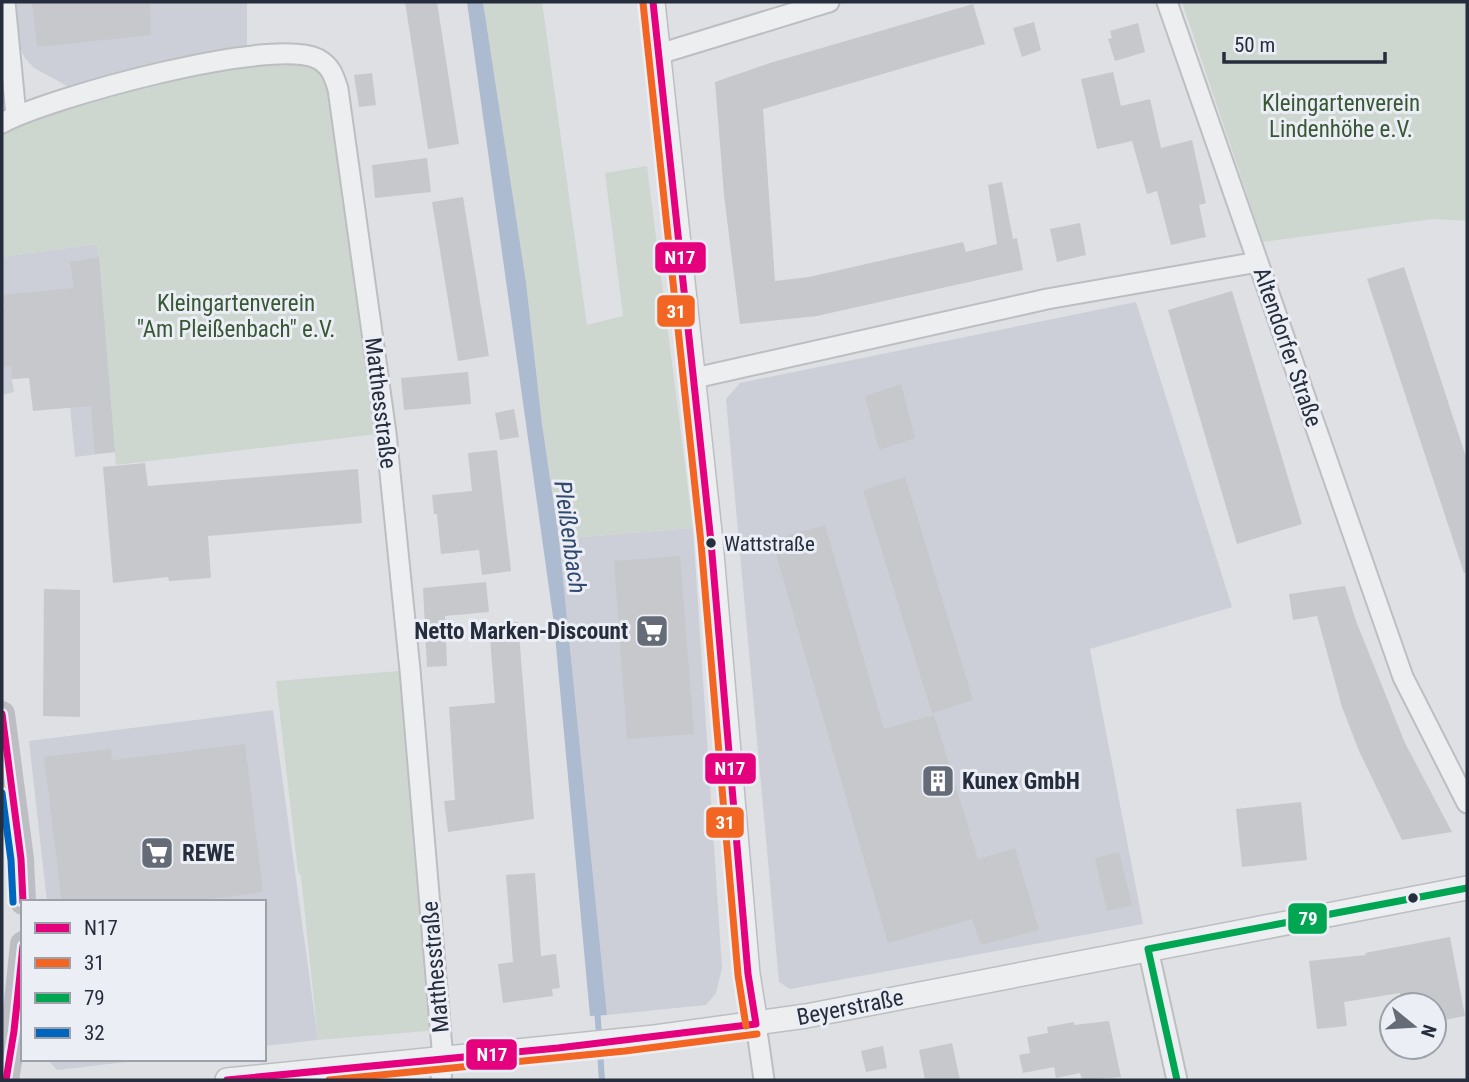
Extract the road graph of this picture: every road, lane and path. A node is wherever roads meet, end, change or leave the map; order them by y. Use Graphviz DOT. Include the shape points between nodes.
graph roads {
  1 [pos="5,2"];
  2 [pos="653,2"];
  3 [pos="829,2"];
  4 [pos="1167,2"];
  5 [pos="659,54"];
  6 [pos="9,119"];
  7 [pos="1258,262"];
  8 [pos="695,378"];
  9 [pos="2,714"];
  10 [pos="1467,803"];
  11 [pos="1467,888"];
  12 [pos="23,900"];
  13 [pos="1149,949"];
  14 [pos="21,960"];
  15 [pos="756,1024"];
  16 [pos="442,1070"];
  17 [pos="6,1080"];
  18 [pos="227,1080"];
  19 [pos="764,1080"];
  20 [pos="1177,1080"];
  1 -- 6 [label="street"];
  2 -- 5 [label="street"];
  3 -- 5 [label="street"];
  4 -- 7 [label="street, Altendorfer Straße"];
  5 -- 8 [label="street"];
  6 -- 16 [label="street, Matthesstraße" via="88,91 272,53 318,59 331,69 338,89 386,433"];
  7 -- 8 [label="street" via="1047,299"];
  7 -- 10 [label="street, Altendorfer Straße" via="1403,677"];
  8 -- 15 [label="street"];
  9 -- 12 [label="main road"];
  11 -- 13 [label="street, Beyerstraße"];
  13 -- 15 [label="street, Beyerstraße"];
  13 -- 20 [label="street"];
  14 -- 17 [label="main road"];
  15 -- 16 [label="street, Beyerstraße" via="601,1042"];
  15 -- 19 [label="street"];
  16 -- 18 [label="street, Beyerstraße"];
}
